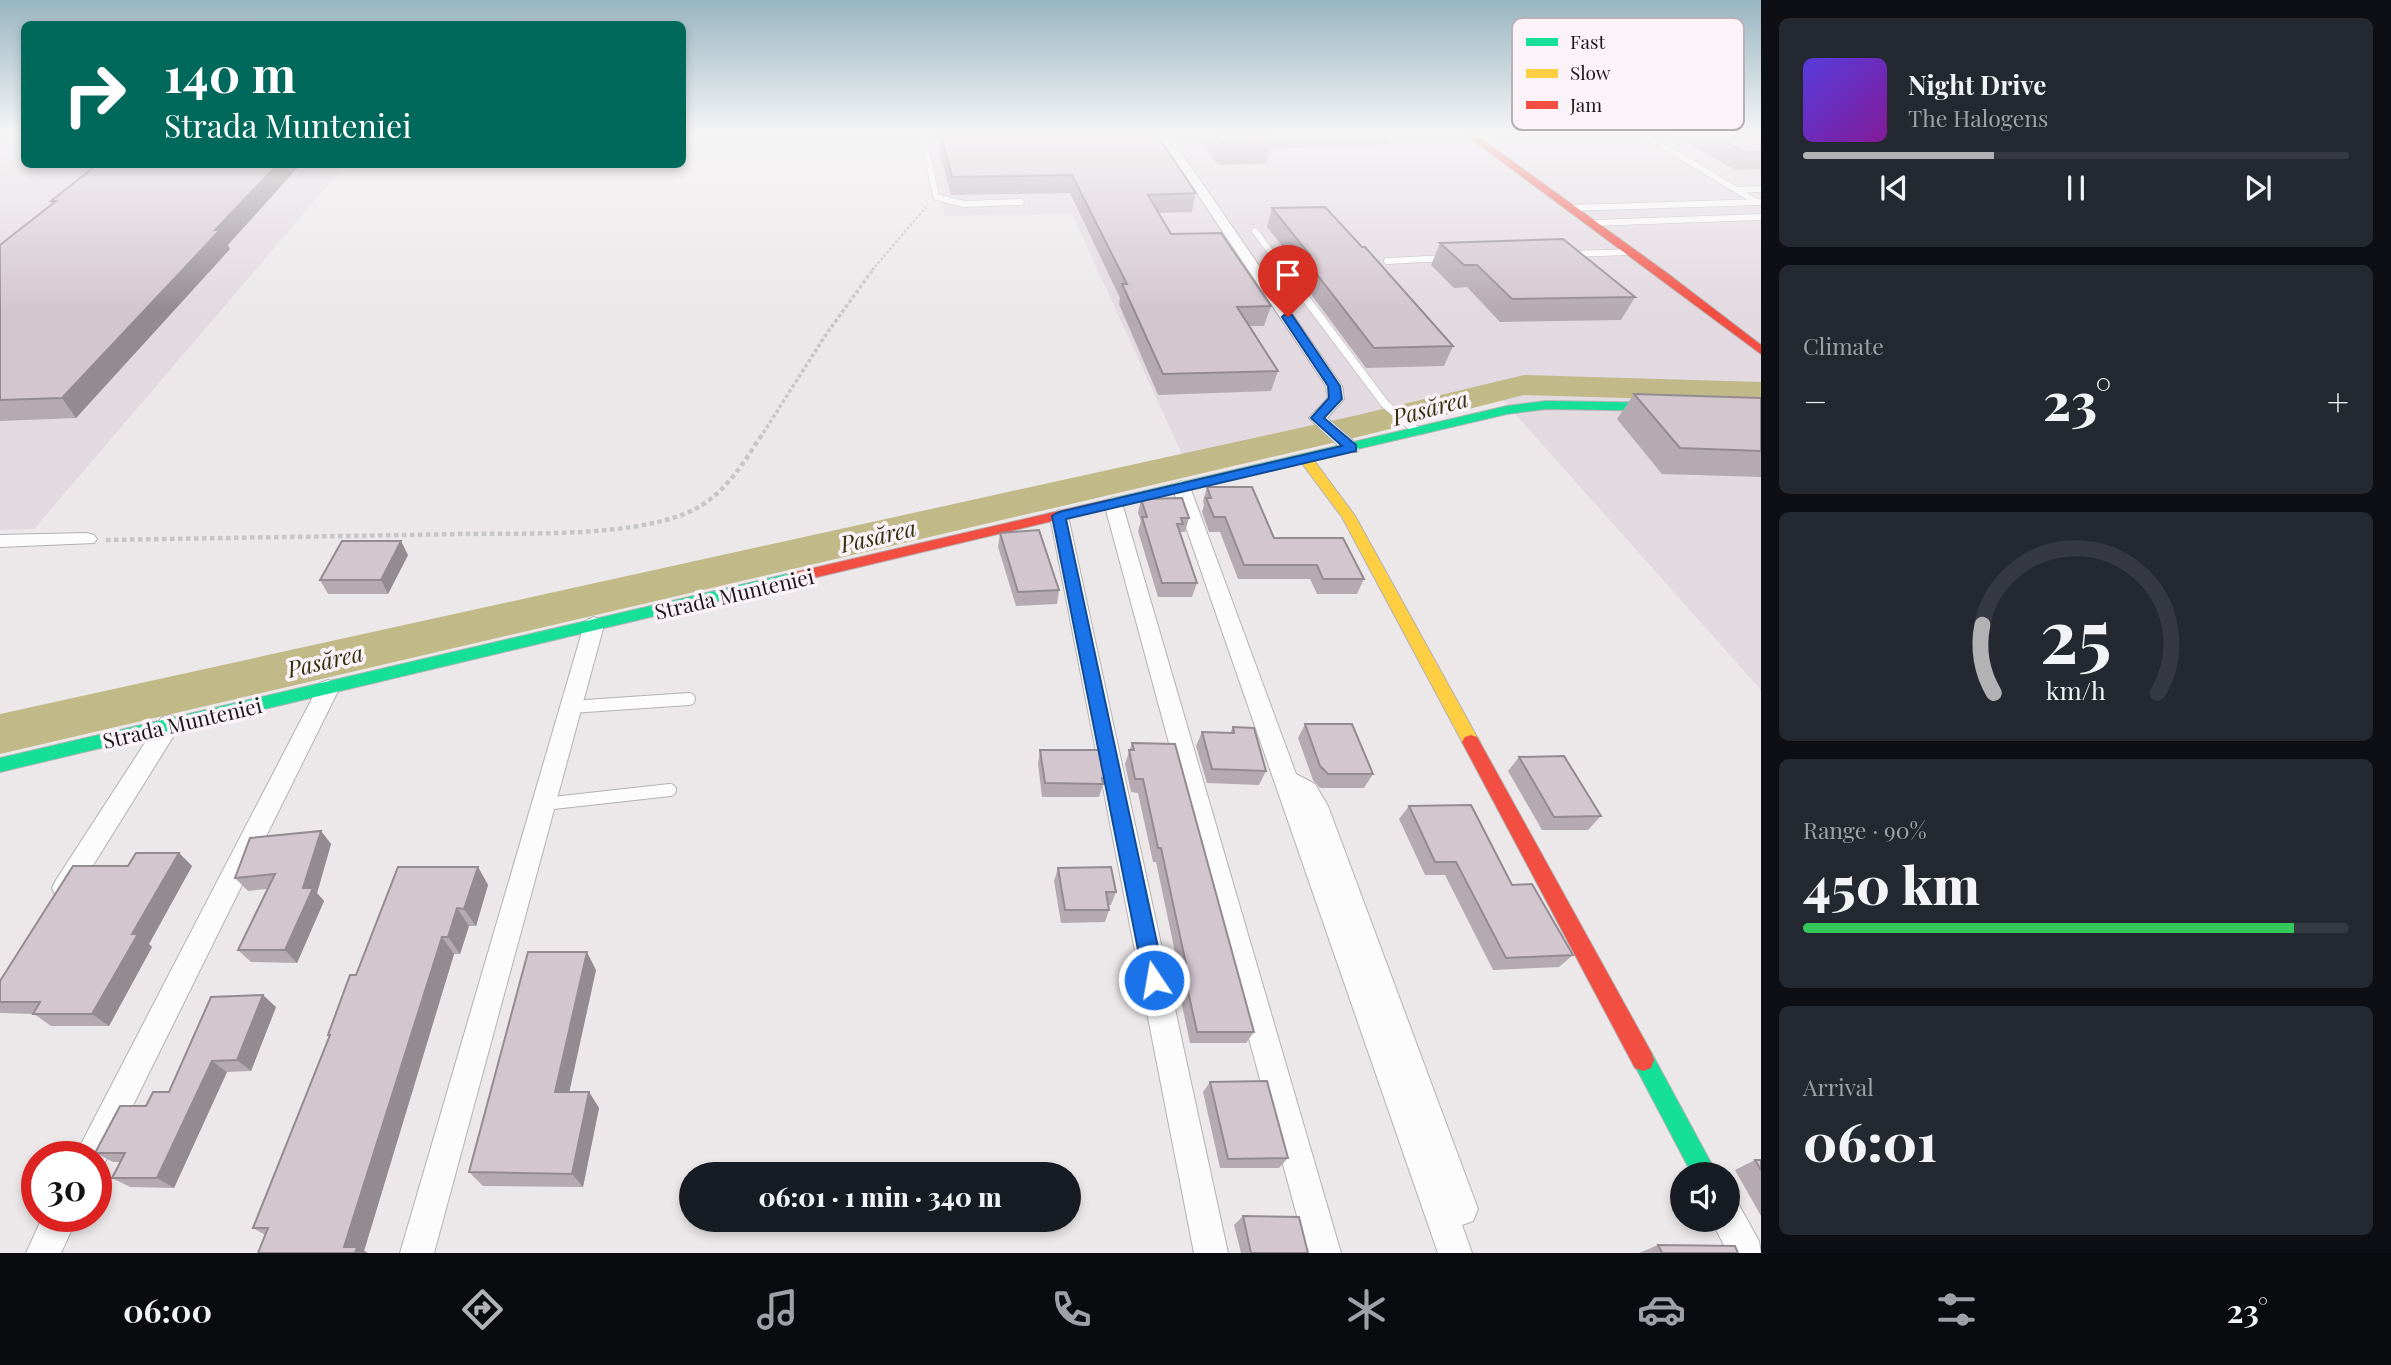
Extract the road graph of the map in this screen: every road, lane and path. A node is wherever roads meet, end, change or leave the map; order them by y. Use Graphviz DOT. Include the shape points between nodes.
graph roads {
  1 [pos="935,193"];
  2 [pos="1203,193"];
  3 [pos="1550,193"];
  4 [pos="1743,193"];
  5 [pos="939,200"];
  6 [pos="1021,202"];
  7 [pos="1759,202"];
  8 [pos="1570,208"];
  9 [pos="1761,218"];
  10 [pos="1592,223"];
  11 [pos="1255,231"];
  12 [pos="1631,252"];
  13 [pos="1563,254"];
  14 [pos="1455,258"];
  15 [pos="1387,261"];
  16 [pos="1761,351"];
  17 [pos="1679,408"];
  18 [pos="1410,427"];
  19 [pos="1347,444"];
  20 [pos="1305,458"];
  21 [pos="1181,487"];
  22 [pos="1113,503"];
  23 [pos="1059,516"];
  24 [pos="87,540"];
  25 [pos="0,541"];
  26 [pos="594,625"];
  27 [pos="328,688"];
  28 [pos="689,699"];
  29 [pos="571,707"];
  30 [pos="169,724"];
  31 [pos="0,765"];
  32 [pos="1287,781"];
  33 [pos="670,790"];
  34 [pos="544,804"];
  35 [pos="51,910"];
  36 [pos="99,1141"];
  37 [pos="1698,1162"];
  38 [pos="1461,1209"];
  39 [pos="53,1232"];
  40 [pos="1735,1232"];
  41 [pos="43,1253"];
  42 [pos="417,1253"];
  43 [pos="1211,1253"];
  44 [pos="1324,1253"];
  45 [pos="1455,1253"];
  46 [pos="1747,1253"];
  1 -- 5 [label="lane"];
  2 -- 19 [label="street" via="1334,386 1336,399 1317,418"];
  3 -- 8 [label="street"];
  4 -- 7 [label="lane"];
  5 -- 6 [label="lane"];
  5 -- 24 [label="path" via="902,232 869,274 737,474 719,493 686,514 638,527 528,533"];
  7 -- 8 [label="lane"];
  8 -- 10 [label="street"];
  9 -- 10 [label="lane"];
  10 -- 12 [label="street"];
  11 -- 18 [label="lane" via="1385,404"];
  12 -- 13 [label="lane"];
  12 -- 16 [label="street"];
  14 -- 15 [label="lane"];
  17 -- 18 [label="street, Strada Munteniei" via="1546,405"];
  18 -- 19 [label="street, Strada Munteniei"];
  19 -- 20 [label="street, Strada Munteniei"];
  20 -- 21 [label="street, Strada Munteniei"];
  20 -- 37 [label="street" via="1364,544"];
  21 -- 22 [label="street, Strada Munteniei"];
  21 -- 32 [label="street"];
  22 -- 23 [label="street, Strada Munteniei"];
  22 -- 44 [label="street"];
  23 -- 26 [label="street, Strada Munteniei"];
  23 -- 43 [label="street"];
  24 -- 25 [label="street"];
  26 -- 27 [label="street, Strada Munteniei"];
  26 -- 29 [label="street"];
  27 -- 30 [label="street, Strada Munteniei"];
  27 -- 36 [label="street"];
  28 -- 29 [label="lane"];
  29 -- 34 [label="street"];
  30 -- 31 [label="street, Strada Munteniei"];
  30 -- 35 [label="street"];
  32 -- 38 [label="street" via="1306,791 1316,806"];
  32 -- 45 [label="street"];
  33 -- 34 [label="lane"];
  34 -- 42 [label="street"];
  39 -- 41 [label="street"];
  40 -- 46 [label="street"];
}
